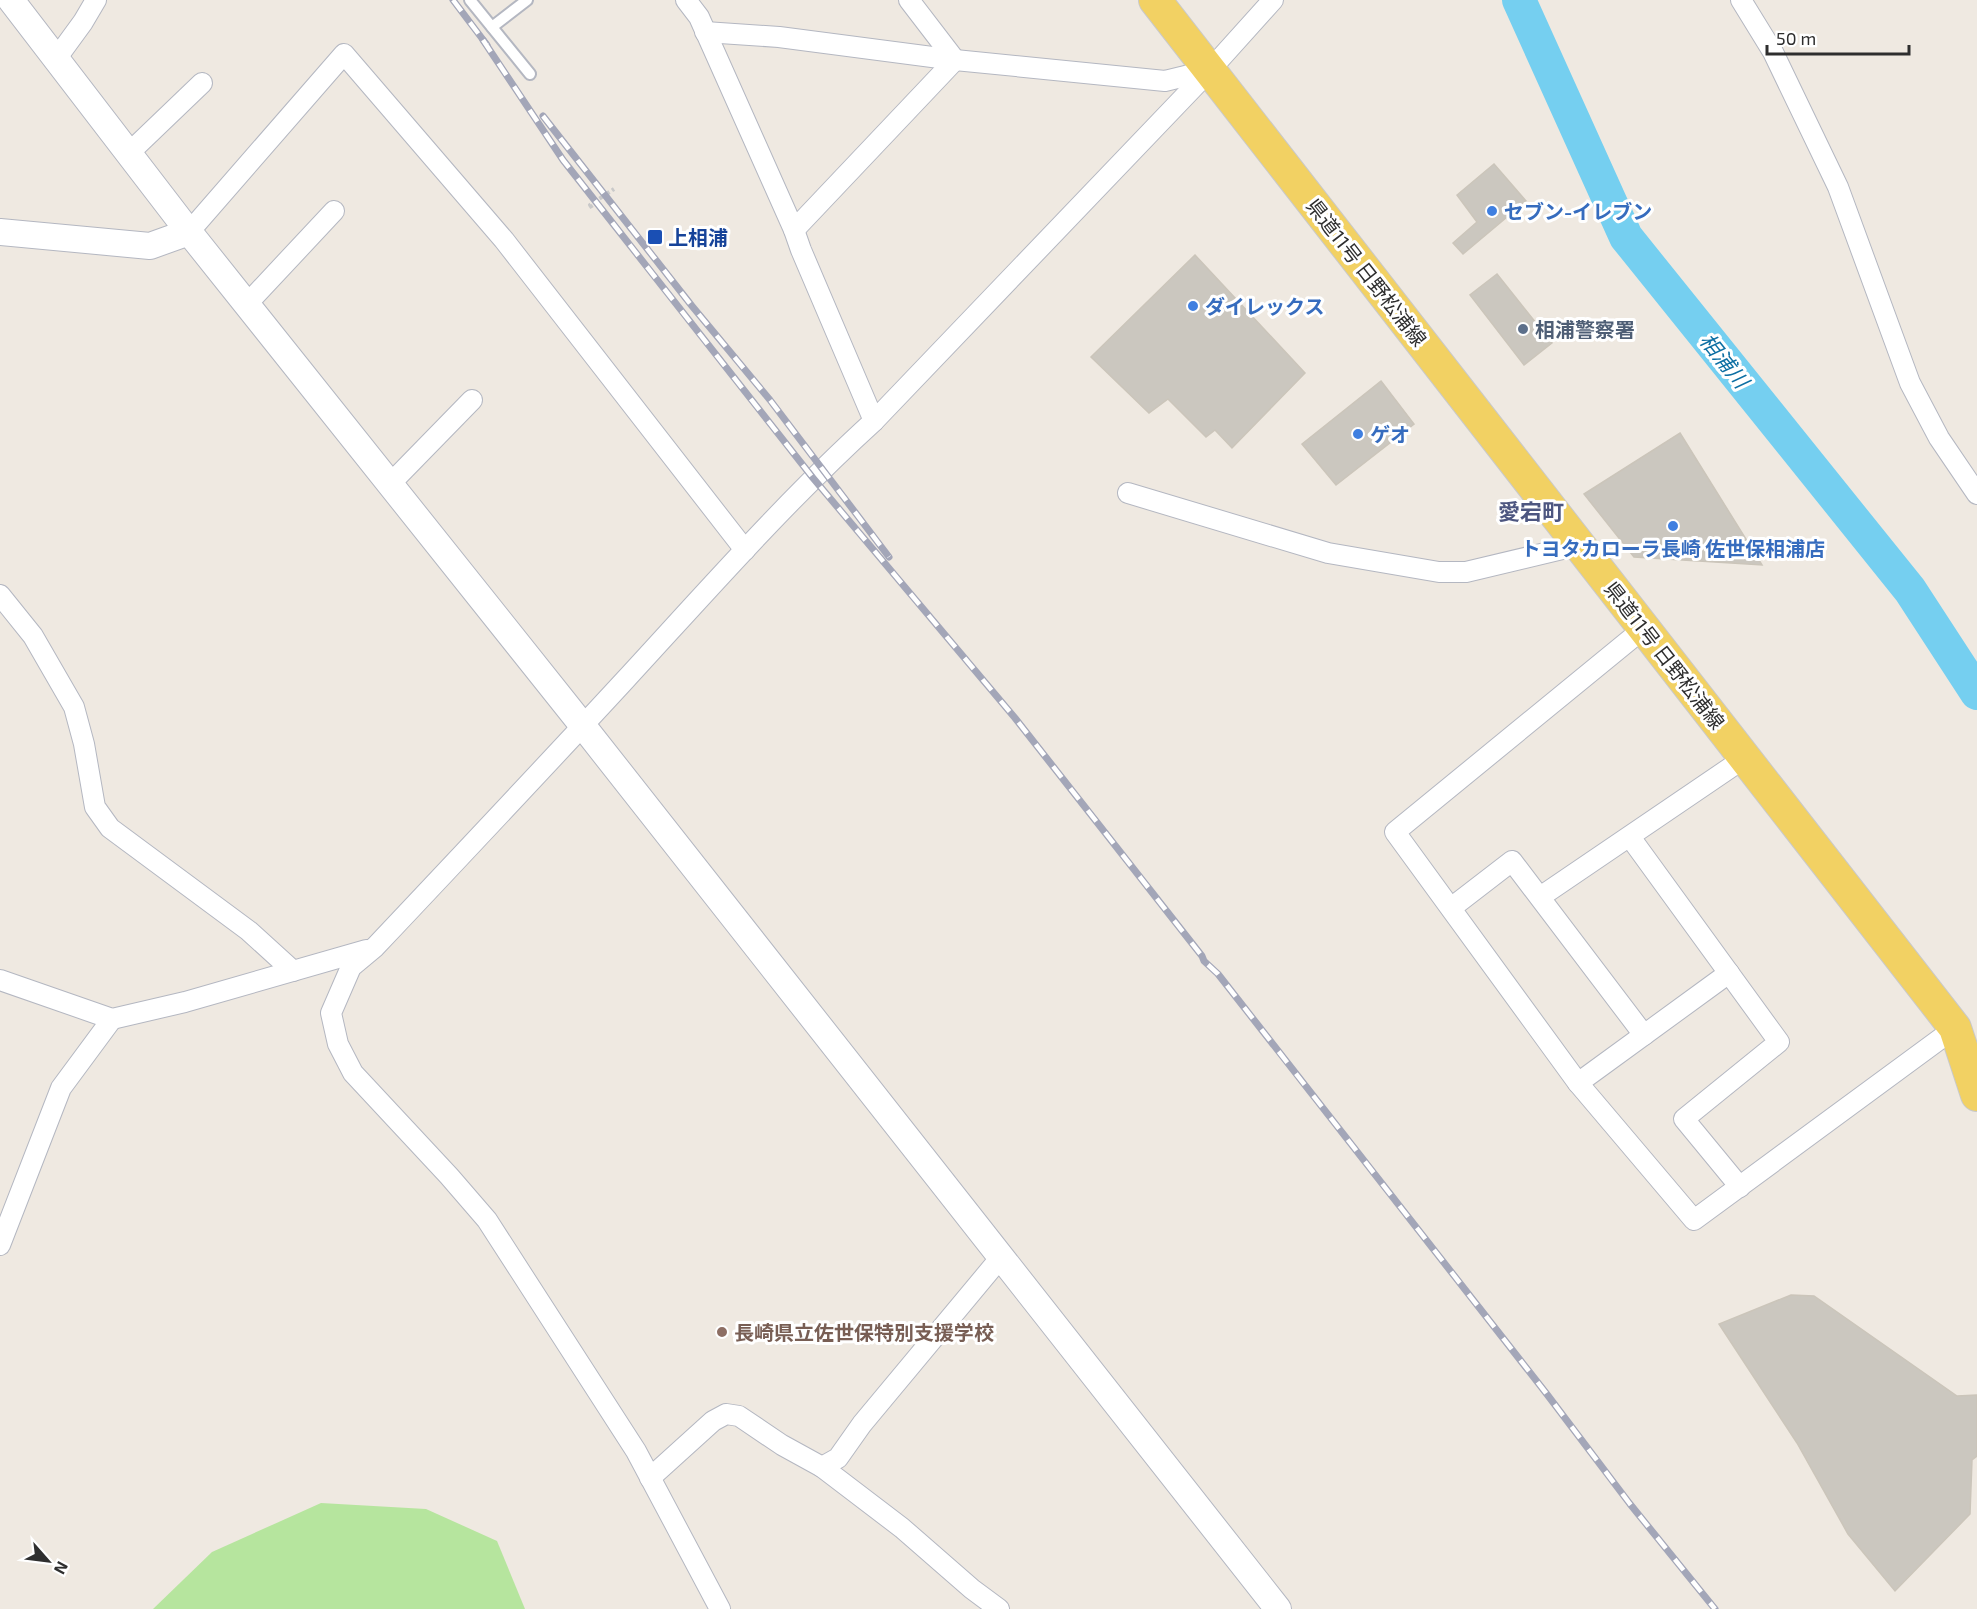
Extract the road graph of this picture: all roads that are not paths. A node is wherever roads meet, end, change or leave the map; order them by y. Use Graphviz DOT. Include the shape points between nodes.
graph roads {
  1 [pos="11,0"];
  2 [pos="96,0"];
  3 [pos="470,0"];
  4 [pos="527,0"];
  5 [pos="686,0"];
  6 [pos="909,0"];
  7 [pos="1155,0"];
  8 [pos="1273,0"];
  9 [pos="1741,0"];
  10 [pos="492,27"];
  11 [pos="705,32"];
  12 [pos="56,59"];
  13 [pos="955,60"];
  14 [pos="1210,70"];
  15 [pos="530,74"];
  16 [pos="202,83"];
  17 [pos="129,153"];
  18 [pos="334,211"];
  19 [pos="794,230"];
  20 [pos="189,231"];
  21 [pos="0,232"];
  22 [pos="247,304"];
  23 [pos="472,400"];
  24 [pos="874,421"];
  25 [pos="390,484"];
  26 [pos="1128,493"];
  27 [pos="1977,494"];
  28 [pos="1579,545"];
  29 [pos="745,549"];
  30 [pos="0,595"];
  31 [pos="1643,629"];
  32 [pos="583,726"];
  33 [pos="1746,757"];
  34 [pos="1630,837"];
  35 [pos="1540,897"];
  36 [pos="1451,908"];
  37 [pos="375,947"];
  38 [pos="293,971"];
  39 [pos="1729,974"];
  40 [pos="0,980"];
  41 [pos="112,1018"];
  42 [pos="1955,1028"];
  43 [pos="1644,1035"];
  44 [pos="1578,1083"];
  45 [pos="1977,1095"];
  46 [pos="1740,1187"];
  47 [pos="0,1245"];
  48 [pos="1001,1257"];
  49 [pos="822,1467"];
  50 [pos="650,1479"];
  51 [pos="720,1609"];
  52 [pos="999,1609"];
  53 [pos="1278,1609"];
  1 -- 12 [label="street"];
  2 -- 12 [label="street"];
  3 -- 10 [label="lane"];
  4 -- 10 [label="lane"];
  5 -- 11 [label="street"];
  6 -- 13 [label="street"];
  7 -- 14 [label="main road, 県道11号 日野松浦線"];
  8 -- 14 [label="street"];
  9 -- 27 [label="street" via="1773,52 1838,187 1910,383 1939,438"];
  10 -- 15 [label="lane"];
  11 -- 13 [label="street" via="779,37"];
  11 -- 19 [label="street"];
  12 -- 17 [label="street"];
  13 -- 14 [label="street" via="1165,81"];
  13 -- 19 [label="street"];
  14 -- 24 [label="street"];
  14 -- 28 [label="main road, 県道11号 日野松浦線"];
  16 -- 17 [label="street"];
  17 -- 20 [label="street"];
  18 -- 22 [label="street"];
  19 -- 24 [label="street"];
  20 -- 21 [label="street" via="150,246"];
  20 -- 22 [label="street"];
  20 -- 29 [label="street" via="344,54 504,240"];
  22 -- 25 [label="street"];
  23 -- 25 [label="street"];
  24 -- 29 [label="street" via="823,467"];
  25 -- 32 [label="street"];
  26 -- 28 [label="street" via="1328,553 1439,572 1467,572"];
  28 -- 31 [label="main road, 県道11号 日野松浦線"];
  29 -- 32 [label="street"];
  30 -- 38 [label="street" via="33,636 74,707 95,807 110,828 249,931"];
  31 -- 33 [label="main road, 県道11号 日野松浦線"];
  31 -- 36 [label="street" via="1395,832"];
  32 -- 37 [label="street"];
  32 -- 48 [label="street"];
  33 -- 34 [label="street"];
  33 -- 42 [label="main road, 県道11号 日野松浦線"];
  34 -- 35 [label="street"];
  34 -- 39 [label="street"];
  35 -- 36 [label="street" via="1512,861"];
  35 -- 43 [label="street"];
  36 -- 44 [label="street"];
  37 -- 38 [label="street"];
  37 -- 50 [label="street" via="351,967 331,1013 338,1044 353,1073 487,1220 636,1451"];
  38 -- 41 [label="street"];
  39 -- 43 [label="street"];
  39 -- 46 [label="street" via="1779,1042 1684,1119"];
  40 -- 41 [label="street"];
  41 -- 47 [label="street" via="61,1088"];
  42 -- 45 [label="main road, 県道11号 日野松浦線"];
  42 -- 46 [label="street"];
  43 -- 44 [label="street"];
  44 -- 46 [label="street" via="1694,1220"];
  48 -- 49 [label="street" via="838,1458"];
  48 -- 53 [label="street"];
  49 -- 50 [label="street" via="739,1416 726,1414 713,1421"];
  49 -- 52 [label="street"];
  50 -- 51 [label="street"];
}
